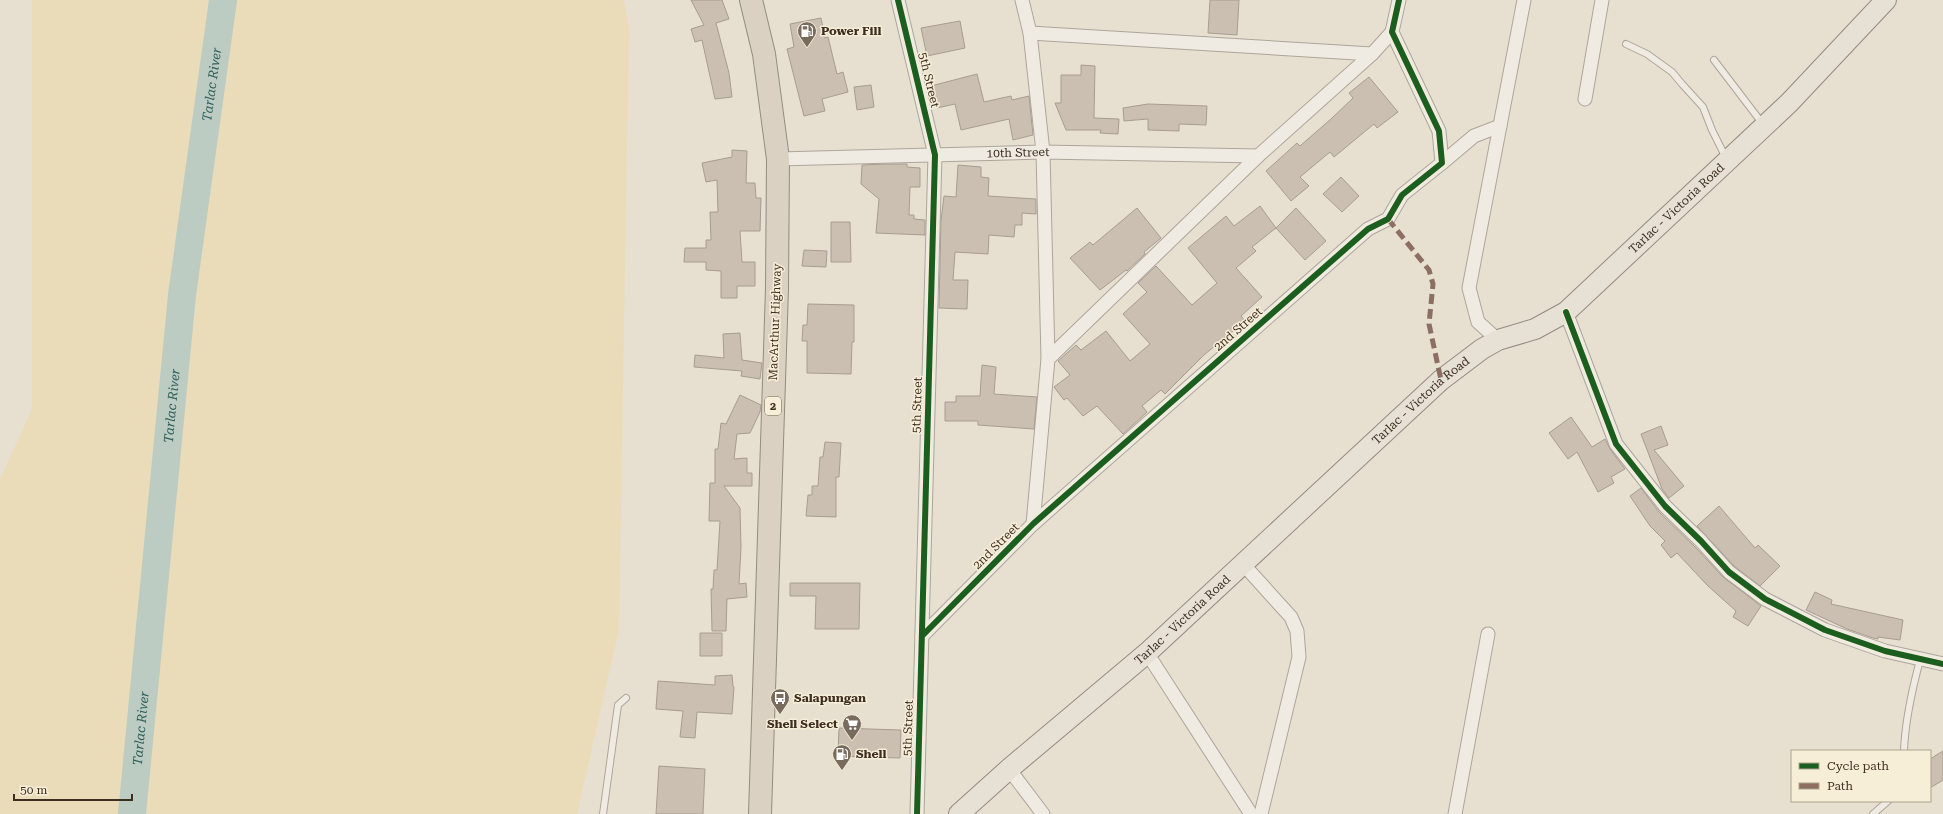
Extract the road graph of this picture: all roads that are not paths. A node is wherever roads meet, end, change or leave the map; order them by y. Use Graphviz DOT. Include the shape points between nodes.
graph roads {
  1 [pos="751,0"];
  2 [pos="898,0"];
  3 [pos="1022,0"];
  4 [pos="1399,0"];
  5 [pos="1524,0"];
  6 [pos="1602,0"];
  7 [pos="1886,0"];
  8 [pos="1392,32"];
  9 [pos="1030,33"];
  10 [pos="1626,44"];
  11 [pos="1372,54"];
  12 [pos="1714,60"];
  13 [pos="1585,99"];
  14 [pos="1500,126"];
  15 [pos="1764,126"];
  16 [pos="1043,152"];
  17 [pos="935,155"];
  18 [pos="1258,156"];
  19 [pos="778,159"];
  20 [pos="1728,161"];
  21 [pos="1442,163"];
  22 [pos="1566,312"];
  23 [pos="1498,340"];
  24 [pos="1048,359"];
  25 [pos="1032,524"];
  26 [pos="1243,564"];
  27 [pos="1488,634"];
  28 [pos="922,636"];
  29 [pos="1147,653"];
  30 [pos="1920,660"];
  31 [pos="1943,664"];
  32 [pos="626,698"];
  33 [pos="1904,750"];
  34 [pos="1009,769"];
  35 [pos="1887,802"];
  36 [pos="603,814"];
  37 [pos="760,814"];
  38 [pos="917,814"];
  39 [pos="959,814"];
  40 [pos="1043,814"];
  41 [pos="1250,814"];
  42 [pos="1261,814"];
  43 [pos="1455,814"];
  44 [pos="1873,814"];
  1 -- 19 [label="highway, MacArthur Highway / 2" via="764,54"];
  2 -- 17 [label="street, 5th Street"];
  3 -- 9 [label="street"];
  4 -- 8 [label="street"];
  5 -- 14 [label="street"];
  6 -- 13 [label="street"];
  7 -- 15 [label="main road, Tarlac - Victoria Road"];
  8 -- 11 [label="street"];
  8 -- 21 [label="street" via="1439,131"];
  9 -- 11 [label="street"];
  9 -- 16 [label="street"];
  10 -- 20 [label="lane" via="1638,48 1672,72 1703,107"];
  11 -- 18 [label="street"];
  12 -- 15 [label="lane"];
  14 -- 21 [label="street, 2nd Street" via="1474,136"];
  14 -- 23 [label="street" via="1470,288 1478,322"];
  15 -- 20 [label="main road, Tarlac - Victoria Road"];
  16 -- 17 [label="street, 10th Street"];
  16 -- 18 [label="street, 10th Street"];
  16 -- 24 [label="street"];
  17 -- 19 [label="street, 10th Street"];
  17 -- 28 [label="street, 5th Street"];
  18 -- 24 [label="street"];
  19 -- 37 [label="highway, MacArthur Highway / 2" via="777,288"];
  20 -- 22 [label="main road, Tarlac - Victoria Road"];
  21 -- 25 [label="street, 2nd Street" via="1402,195 1388,219 1368,229"];
  22 -- 23 [label="main road, Tarlac - Victoria Road" via="1535,329"];
  22 -- 30 [label="street" via="1616,444 1665,506 1729,572 1765,598 1825,630 1885,652"];
  23 -- 26 [label="main road, Tarlac - Victoria Road" via="1441,380"];
  24 -- 25 [label="street"];
  25 -- 28 [label="street, 2nd Street"];
  26 -- 29 [label="main road, Tarlac - Victoria Road"];
  26 -- 42 [label="street" via="1291,617 1297,631 1299,657"];
  27 -- 43 [label="street"];
  28 -- 38 [label="street, 5th Street"];
  29 -- 34 [label="main road, Tarlac - Victoria Road"];
  29 -- 41 [label="street"];
  30 -- 31 [label="street"];
  30 -- 33 [label="lane" via="1911,696"];
  32 -- 36 [label="lane" via="618,706"];
  34 -- 39 [label="main road, Tarlac - Victoria Road"];
  34 -- 40 [label="street"];
  35 -- 44 [label="lane"];
}
